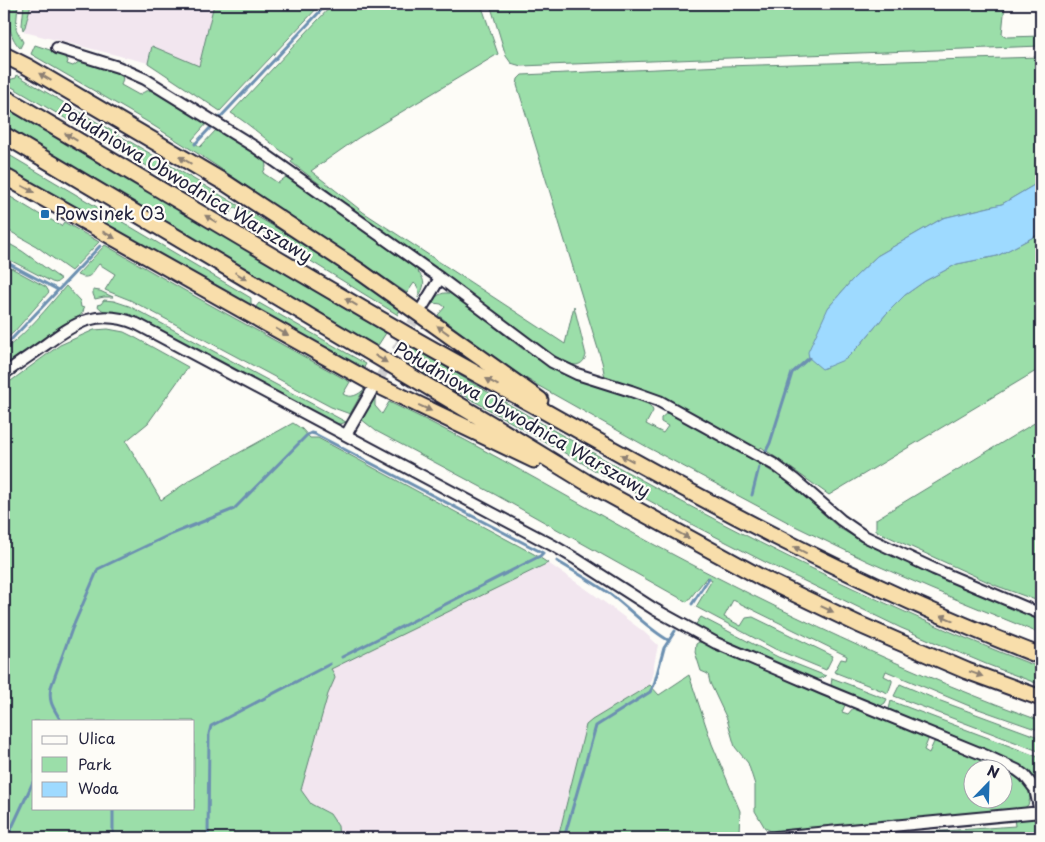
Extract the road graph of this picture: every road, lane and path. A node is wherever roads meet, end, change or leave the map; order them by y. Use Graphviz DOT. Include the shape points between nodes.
graph roads {
  1 [pos="57,48"];
  2 [pos="4,55"];
  3 [pos="4,97"];
  4 [pos="4,135"];
  5 [pos="4,176"];
  6 [pos="440,278"];
  7 [pos="423,306"];
  8 [pos="4,374"];
  9 [pos="371,392"];
  10 [pos="346,435"];
  11 [pos="596,441"];
  12 [pos="586,482"];
  13 [pos="1041,614"];
  14 [pos="1041,656"];
  15 [pos="1041,698"];
  16 [pos="1041,812"];
  17 [pos="765,838"];
  1 -- 6 [label="street" via="145,79 256,147"];
  11 -- 2 [label="highway, one-way" via="362,273 227,184"];
  11 -- 3 [label="highway, Południowa Obwodnica Warszawy, one-way" via="399,330"];
  4 -- 12 [label="highway, Południowa Obwodnica Warszawy, one-way"];
  5 -- 12 [label="highway, one-way" via="369,381"];
  6 -- 7 [label="street"];
  6 -- 13 [label="street" via="552,362 577,374 659,401 775,465 864,536"];
  8 -- 10 [label="street" via="76,324 94,318 122,319"];
  9 -- 10 [label="street"];
  10 -- 16 [label="street" via="554,546 654,609 716,643 1017,770 1035,789"];
  14 -- 11 [label="highway, Południowa Obwodnica Warszawy, one-way" via="832,566"];
  12 -- 15 [label="highway, Południowa Obwodnica Warszawy, one-way" via="762,578 858,624 967,671"];
  16 -- 17 [label="street"];
}
